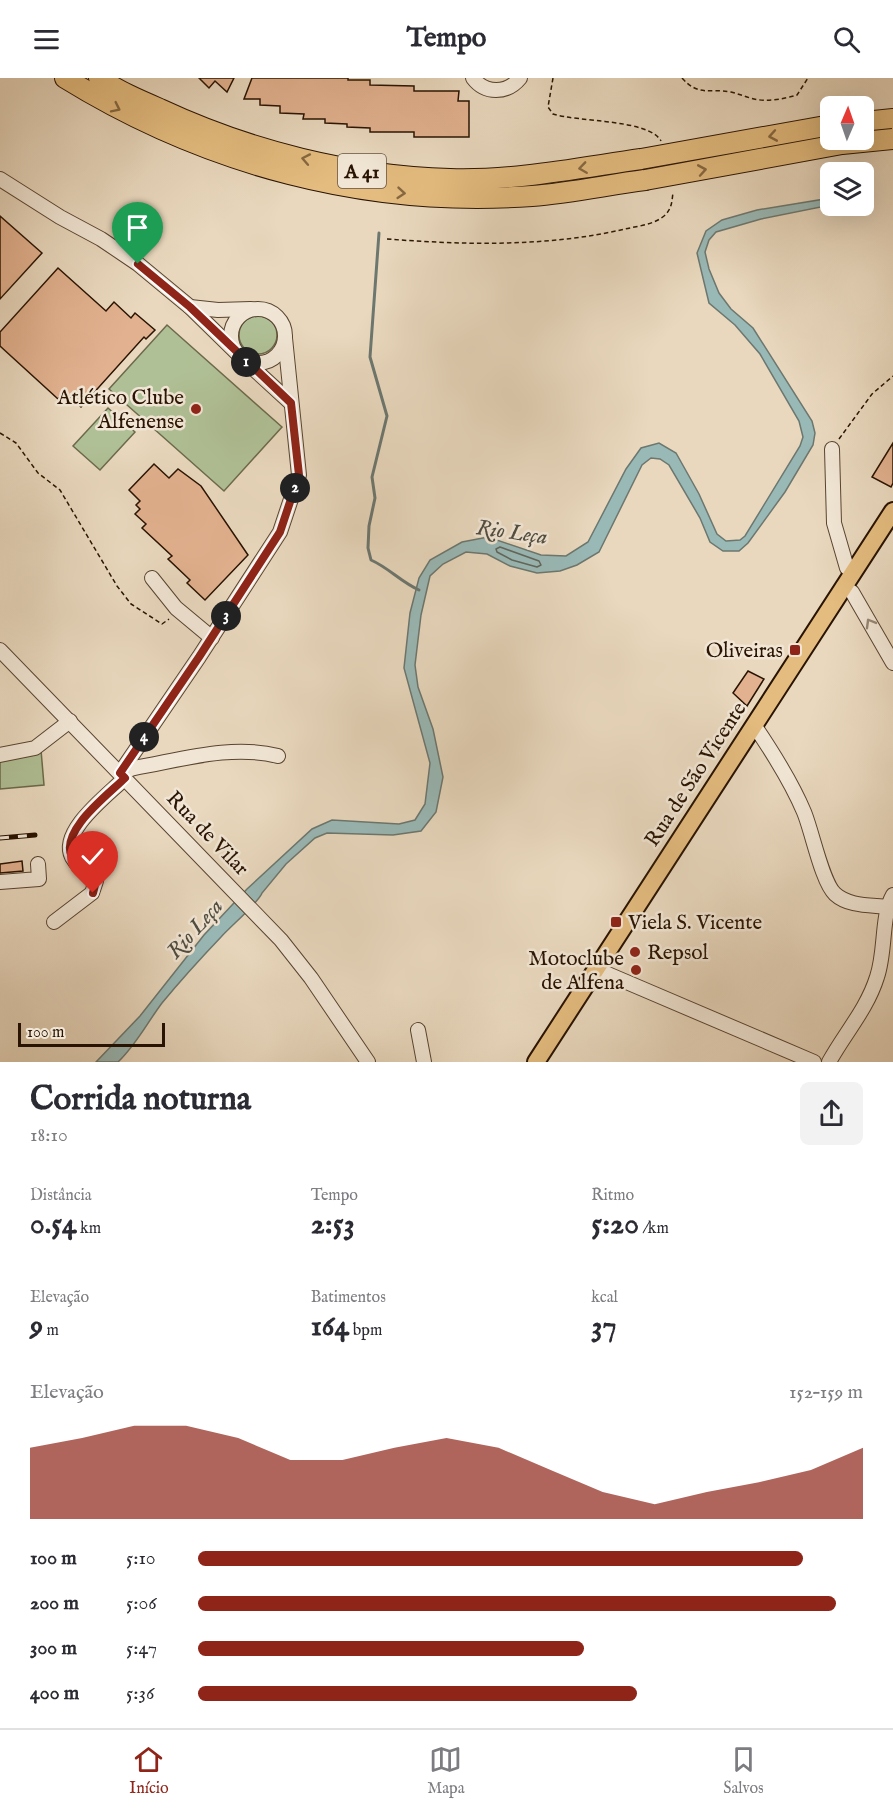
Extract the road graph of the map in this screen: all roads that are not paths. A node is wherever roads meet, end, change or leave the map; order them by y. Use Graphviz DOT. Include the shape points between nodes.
graph roads {
  1 [pos="65,78"];
  2 [pos="99,78"];
  3 [pos="473,78"];
  4 [pos="520,78"];
  5 [pos="893,119"];
  6 [pos="874,121"];
  7 [pos="820,127"];
  8 [pos="893,139"];
  9 [pos="0,179"];
  10 [pos="190,307"];
  11 [pos="258,309"];
  12 [pos="285,338"];
  13 [pos="239,355"];
  14 [pos="291,403"];
  15 [pos="832,449"];
  16 [pos="893,511"];
  17 [pos="853,572"];
  18 [pos="152,578"];
  19 [pos="843,587"];
  20 [pos="212,638"];
  21 [pos="0,650"];
  22 [pos="893,663"];
  23 [pos="70,721"];
  24 [pos="754,725"];
  25 [pos="0,755"];
  26 [pos="278,756"];
  27 [pos="122,776"];
  28 [pos="38,864"];
  29 [pos="0,882"];
  30 [pos="890,901"];
  31 [pos="54,922"];
  32 [pos="596,969"];
  33 [pos="418,1030"];
  34 [pos="368,1062"];
  35 [pos="424,1062"];
  36 [pos="536,1062"];
  37 [pos="814,1062"];
  38 [pos="829,1062"];
  1 -- 8 [label="highway, A 41, one-way, bridge" via="107,104 187,142 274,171 357,189 452,197 514,196 645,180 842,144"];
  7 -- 2 [label="highway, A 41, one-way, bridge" via="532,175 451,179 363,171 279,154 192,124"];
  3 -- 4 [label="street" via="480,86 495,90 510,87"];
  5 -- 6 [label="highway"];
  9 -- 10 [label="street" via="101,238"];
  10 -- 11 [label="street"];
  10 -- 13 [label="street"];
  11 -- 12 [label="street" via="280,321"];
  11 -- 13 [label="street" via="236,320 231,336"];
  12 -- 13 [label="street" via="279,353 266,362 250,362"];
  12 -- 14 [label="street"];
  13 -- 14 [label="street"];
  14 -- 20 [label="street" via="299,475 284,520 267,554"];
  15 -- 17 [label="street" via="834,523 847,568"];
  16 -- 17 [label="main road, Rua de São Vicente"];
  17 -- 19 [label="main road, Rua de São Vicente"];
  18 -- 20 [label="street" via="180,612"];
  22 -- 19 [label="street, one-way" via="852,592"];
  19 -- 24 [label="main road, Rua de São Vicente"];
  20 -- 27 [label="street"];
  21 -- 23 [label="street, Rua de Vilar"];
  23 -- 25 [label="street" via="35,748"];
  23 -- 27 [label="street, Rua de Vilar"];
  24 -- 30 [label="street" via="791,784 833,893 847,902"];
  24 -- 32 [label="main road, Rua de São Vicente"];
  26 -- 27 [label="street" via="237,751 134,768"];
  27 -- 31 [label="street" via="75,830 69,843 72,857 96,881 96,888"];
  27 -- 34 [label="street, Rua de Vilar" via="281,940"];
  28 -- 29 [label="street" via="39,879"];
  30 -- 38 [label="street" via="878,976"];
  32 -- 36 [label="main road, Rua de São Vicente"];
  32 -- 37 [label="street"];
  33 -- 35 [label="street"];
}
